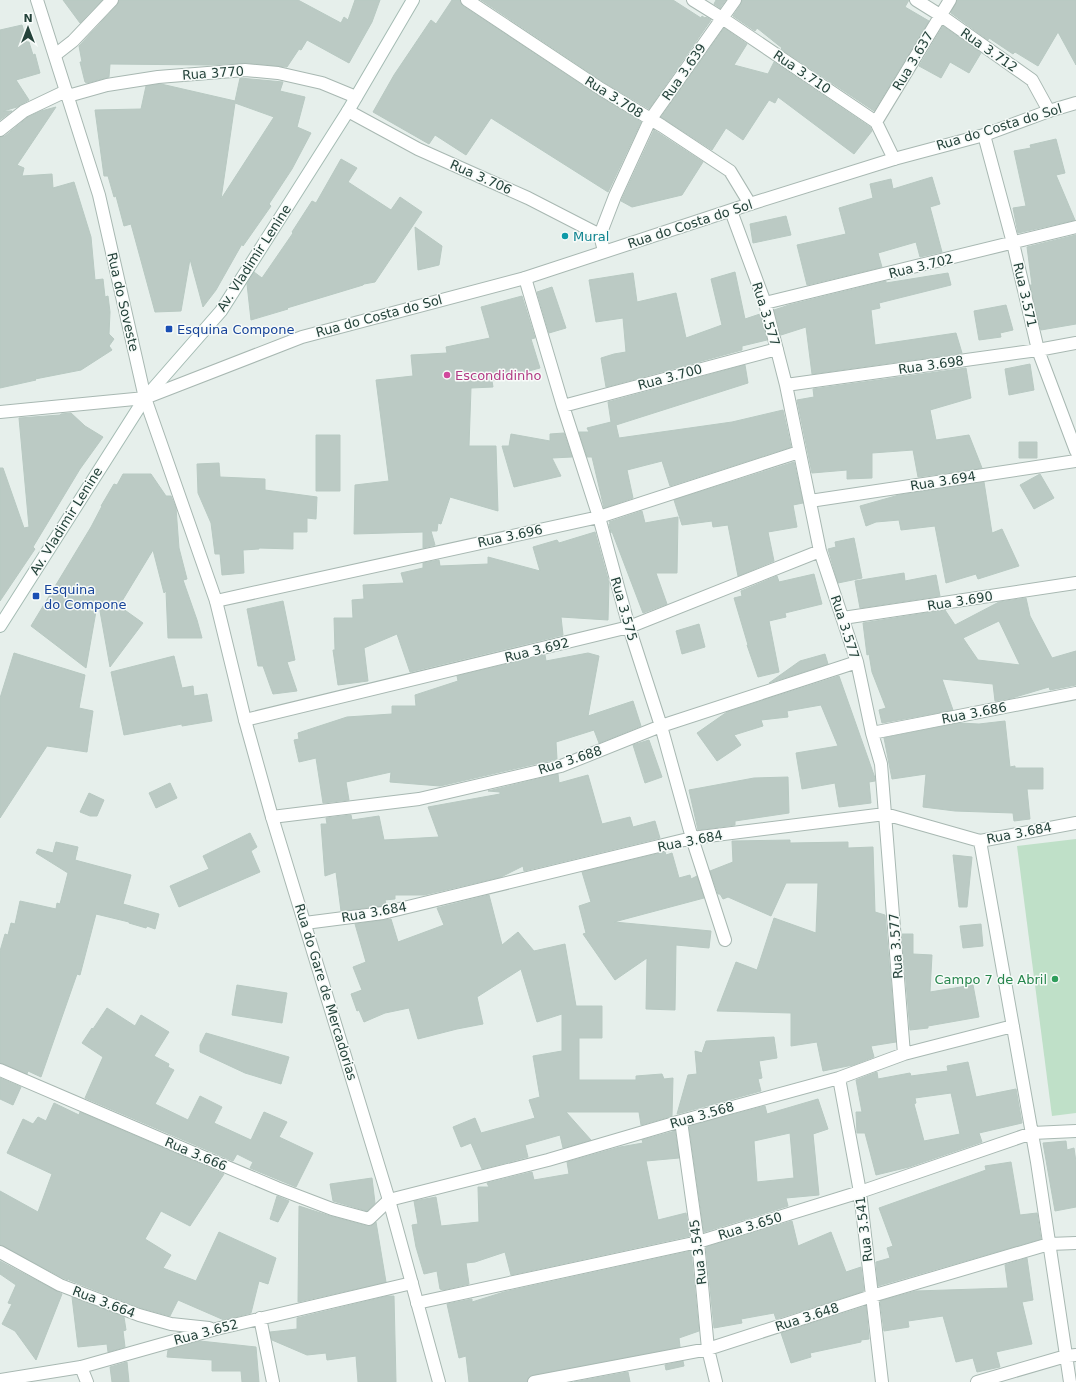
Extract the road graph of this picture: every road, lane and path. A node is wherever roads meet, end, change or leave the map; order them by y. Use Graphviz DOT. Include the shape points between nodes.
graph roads {
  1 [pos="37,0"];
  2 [pos="112,0"];
  3 [pos="413,0"];
  4 [pos="467,0"];
  5 [pos="693,0"];
  6 [pos="735,0"];
  7 [pos="916,0"];
  8 [pos="950,0"];
  9 [pos="940,15"];
  10 [pos="722,18"];
  11 [pos="55,55"];
  12 [pos="67,93"];
  13 [pos="356,97"];
  14 [pos="1076,103"];
  15 [pos="348,111"];
  16 [pos="1049,111"];
  17 [pos="650,120"];
  18 [pos="876,122"];
  19 [pos="0,130"];
  20 [pos="984,135"];
  21 [pos="894,159"];
  22 [pos="750,204"];
  23 [pos="731,211"];
  24 [pos="1076,227"];
  25 [pos="600,235"];
  26 [pos="1013,243"];
  27 [pos="604,251"];
  28 [pos="525,278"];
  29 [pos="765,303"];
  30 [pos="1076,343"];
  31 [pos="777,348"];
  32 [pos="1038,350"];
  33 [pos="786,385"];
  34 [pos="145,398"];
  35 [pos="563,406"];
  36 [pos="0,412"];
  37 [pos="1076,451"];
  38 [pos="799,452"];
  39 [pos="1076,461"];
  40 [pos="810,501"];
  41 [pos="599,517"];
  42 [pos="820,551"];
  43 [pos="1076,583"];
  44 [pos="216,601"];
  45 [pos="843,618"];
  46 [pos="0,626"];
  47 [pos="629,627"];
  48 [pos="857,662"];
  49 [pos="1076,693"];
  50 [pos="245,720"];
  51 [pos="661,726"];
  52 [pos="872,733"];
  53 [pos="885,814"];
  54 [pos="272,817"];
  55 [pos="1076,822"];
  56 [pos="692,838"];
  57 [pos="980,841"];
  58 [pos="305,923"];
  59 [pos="725,940"];
  60 [pos="1013,1026"];
  61 [pos="904,1054"];
  62 [pos="0,1070"];
  63 [pos="839,1078"];
  64 [pos="680,1121"];
  65 [pos="1076,1131"];
  66 [pos="1032,1133"];
  67 [pos="860,1192"];
  68 [pos="389,1200"];
  69 [pos="698,1242"];
  70 [pos="1076,1243"];
  71 [pos="1049,1244"];
  72 [pos="0,1252"];
  73 [pos="412,1283"];
  74 [pos="872,1296"];
  75 [pos="417,1302"];
  76 [pos="260,1318"];
  77 [pos="216,1329"];
  78 [pos="708,1350"];
  79 [pos="1071,1356"];
  80 [pos="81,1367"];
  81 [pos="0,1380"];
  82 [pos="88,1382"];
  83 [pos="273,1382"];
  84 [pos="439,1382"];
  85 [pos="534,1382"];
  86 [pos="716,1382"];
  87 [pos="882,1382"];
  88 [pos="977,1382"];
  89 [pos="1070,1382"];
  1 -- 11 [label="street, Rua do Soveste"];
  2 -- 11 [label="street" via="73,41"];
  3 -- 13 [label="street, Av. Vladimir Lenine"];
  4 -- 17 [label="street, Rua 3.708"];
  5 -- 10 [label="street, Rua 3.710"];
  6 -- 10 [label="street, Rua 3.639"];
  7 -- 9 [label="street, Rua 3.712"];
  8 -- 9 [label="street, Rua 3.637"];
  9 -- 16 [label="street, Rua 3.712" via="1032,80"];
  9 -- 18 [label="street, Rua 3.637"];
  10 -- 17 [label="street, Rua 3.639"];
  10 -- 18 [label="street, Rua 3.710"];
  11 -- 12 [label="street, Rua do Soveste"];
  12 -- 13 [label="street, Rua 3770" via="158,77 245,70 278,73 322,83"];
  12 -- 19 [label="street, Rua 3770" via="24,111"];
  12 -- 34 [label="street, Rua do Soveste" via="99,195"];
  13 -- 15 [label="street, Av. Vladimir Lenine"];
  14 -- 16 [label="street, Rua do Costa do Sol"];
  15 -- 25 [label="street, Rua 3.706" via="418,149 528,198"];
  15 -- 34 [label="street, Av. Vladimir Lenine" via="221,311"];
  16 -- 20 [label="street, Rua do Costa do Sol"];
  17 -- 22 [label="street, Rua 3.708" via="730,171"];
  17 -- 25 [label="street, Rua 3.639"];
  18 -- 21 [label="street"];
  20 -- 21 [label="street, Rua do Costa do Sol"];
  20 -- 26 [label="street, Rua 3.571"];
  21 -- 22 [label="street, Rua do Costa do Sol"];
  22 -- 23 [label="street, Rua do Costa do Sol"];
  23 -- 27 [label="street, Rua do Costa do Sol"];
  23 -- 29 [label="street, Rua 3.577"];
  24 -- 26 [label="street, Rua 3.702"];
  25 -- 27 [label="street"];
  26 -- 29 [label="street, Rua 3.702"];
  26 -- 32 [label="street, Rua 3.571"];
  27 -- 28 [label="street, Rua do Costa do Sol"];
  28 -- 34 [label="street, Rua do Costa do Sol" via="302,337"];
  28 -- 35 [label="street, Rua 3.575"];
  29 -- 31 [label="street, Rua 3.577"];
  30 -- 32 [label="street, Rua 3.698"];
  31 -- 33 [label="street, Rua 3.577"];
  31 -- 35 [label="street, Rua 3.700"];
  32 -- 33 [label="street, Rua 3.698"];
  32 -- 37 [label="street, Rua 3.571"];
  33 -- 38 [label="street, Rua 3.577"];
  34 -- 36 [label="street, Rua do Costa do Sol"];
  34 -- 44 [label="street, Rua do Soveste"];
  34 -- 46 [label="street, Av. Vladimir Lenine"];
  35 -- 41 [label="street, Rua 3.575"];
  38 -- 40 [label="street, Rua 3.577"];
  38 -- 41 [label="street, Rua 3.696"];
  39 -- 40 [label="street, Rua 3.694"];
  40 -- 42 [label="street, Rua 3.577"];
  41 -- 44 [label="street, Rua 3.696"];
  41 -- 47 [label="street, Rua 3.575"];
  42 -- 45 [label="street, Rua 3.577"];
  42 -- 47 [label="street, Rua 3.692"];
  43 -- 45 [label="street, Rua 3.690"];
  44 -- 50 [label="street, Rua do Gare de Mercadorias"];
  45 -- 48 [label="street, Rua 3.577"];
  47 -- 50 [label="street, Rua 3.692"];
  47 -- 51 [label="street, Rua 3.575"];
  48 -- 51 [label="street, Rua 3.688"];
  48 -- 52 [label="street, Rua 3.577"];
  49 -- 52 [label="street, Rua 3.686"];
  50 -- 54 [label="street, Rua do Gare de Mercadorias"];
  51 -- 54 [label="street, Rua 3.688" via="561,766 419,799"];
  51 -- 56 [label="street, Rua 3.575"];
  52 -- 53 [label="street, Rua 3.577" via="881,764"];
  53 -- 56 [label="street, Rua 3.684"];
  53 -- 57 [label="street, Rua 3.684"];
  53 -- 61 [label="street, Rua 3.577"];
  54 -- 58 [label="street, Rua do Gare de Mercadorias"];
  55 -- 57 [label="street, Rua 3.684"];
  56 -- 58 [label="street, Rua 3.684" via="383,913"];
  56 -- 59 [label="street, Rua 3.575"];
  57 -- 60 [label="street"];
  58 -- 68 [label="street, Rua do Gare de Mercadorias"];
  60 -- 61 [label="street, Rua 3.568"];
  60 -- 66 [label="street"];
  61 -- 63 [label="street, Rua 3.568"];
  62 -- 68 [label="street, Rua 3.666" via="332,1209 370,1219"];
  63 -- 64 [label="street, Rua 3.568"];
  63 -- 67 [label="street, Rua 3.541"];
  64 -- 68 [label="street, Rua 3.568" via="548,1160"];
  64 -- 69 [label="street, Rua 3.545"];
  65 -- 66 [label="street, Rua 3.650"];
  66 -- 67 [label="street, Rua 3.650"];
  66 -- 71 [label="street"];
  67 -- 69 [label="street, Rua 3.650"];
  67 -- 74 [label="street, Rua 3.541"];
  68 -- 73 [label="street, Rua do Gare de Mercadorias"];
  69 -- 75 [label="street, Rua 3.650"];
  69 -- 78 [label="street, Rua 3.545"];
  70 -- 71 [label="street, Rua 3.648"];
  71 -- 74 [label="street, Rua 3.648"];
  71 -- 79 [label="street"];
  72 -- 77 [label="street, Rua 3.664" via="60,1285 139,1315 171,1324"];
  73 -- 75 [label="street, Rua do Gare de Mercadorias"];
  73 -- 76 [label="street, Rua 3.652"];
  74 -- 78 [label="street, Rua 3.648"];
  74 -- 87 [label="street, Rua 3.541"];
  75 -- 84 [label="street, Rua do Gare de Mercadorias"];
  76 -- 77 [label="street, Rua 3.652"];
  76 -- 83 [label="street"];
  77 -- 80 [label="street, Rua 3.652"];
  78 -- 85 [label="street, Rua 3.648"];
  78 -- 86 [label="street, Rua 3.545"];
  79 -- 88 [label="street"];
  79 -- 89 [label="street"];
  80 -- 81 [label="street, Rua 3.652"];
  80 -- 82 [label="street"];
}
